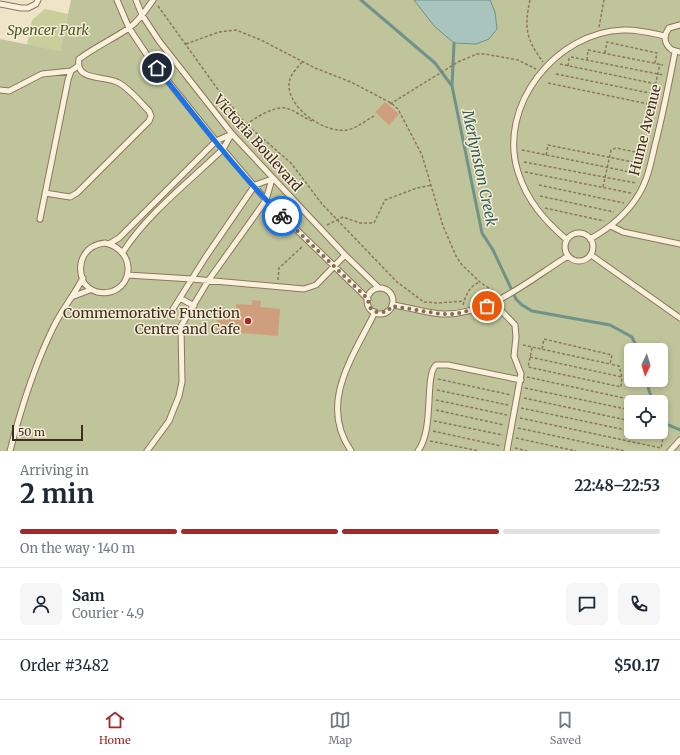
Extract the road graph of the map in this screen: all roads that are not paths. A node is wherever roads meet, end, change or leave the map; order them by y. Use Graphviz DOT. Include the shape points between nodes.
graph roads {
  1 [pos="38,0"];
  2 [pos="117,0"];
  3 [pos="136,0"];
  4 [pos="153,0"];
  5 [pos="0,4"];
  6 [pos="142,15"];
  7 [pos="680,26"];
  8 [pos="129,28"];
  9 [pos="665,36"];
  10 [pos="678,52"];
  11 [pos="78,66"];
  12 [pos="71,71"];
  13 [pos="0,90"];
  14 [pos="232,134"];
  15 [pos="216,141"];
  16 [pos="223,149"];
  17 [pos="272,179"];
  18 [pos="255,186"];
  19 [pos="45,193"];
  20 [pos="266,200"];
  21 [pos="40,218"];
  22 [pos="613,225"];
  23 [pos="590,239"];
  24 [pos="567,240"];
  25 [pos="109,244"];
  26 [pos="680,244"];
  27 [pos="123,252"];
  28 [pos="345,255"];
  29 [pos="591,255"];
  30 [pos="568,256"];
  31 [pos="334,266"];
  32 [pos="127,275"];
  33 [pos="83,278"];
  34 [pos="192,279"];
  35 [pos="208,281"];
  36 [pos="379,288"];
  37 [pos="90,290"];
  38 [pos="74,296"];
  39 [pos="180,298"];
  40 [pos="368,299"];
  41 [pos="494,303"];
  42 [pos="194,306"];
  43 [pos="392,306"];
  44 [pos="173,309"];
  45 [pos="375,312"];
  46 [pos="680,318"];
  47 [pos="521,378"];
  48 [pos="680,440"];
  49 [pos="507,449"];
  50 [pos="10,451"];
  51 [pos="148,451"];
  52 [pos="351,451"];
  53 [pos="418,451"];
  54 [pos="670,451"];
  1 -- 5 [label="lane" via="28,8"];
  2 -- 8 [label="lane, Victoria Boulevard"];
  3 -- 6 [label="lane, Victoria Boulevard"];
  4 -- 6 [label="lane"];
  6 -- 8 [label="lane"];
  6 -- 14 [label="lane, Victoria Boulevard" via="159,41"];
  7 -- 9 [label="lane" via="669,28"];
  8 -- 11 [label="lane" via="89,51 79,59"];
  8 -- 15 [label="lane, Victoria Boulevard" via="147,56"];
  9 -- 10 [label="lane" via="666,44"];
  9 -- 24 [label="lane" via="636,30 621,30 580,41 561,52 546,67 524,99 518,118 514,149 517,171 533,206"];
  10 -- 22 [label="lane, Hume Avenue" via="648,175 639,195"];
  11 -- 12 [label="lane"];
  11 -- 19 [label="lane" via="81,73 88,76 118,82 149,111 151,116 149,121 77,192 70,197"];
  12 -- 13 [label="lane" via="42,74 9,91"];
  12 -- 19 [label="lane"];
  14 -- 15 [label="lane"];
  14 -- 16 [label="lane"];
  14 -- 17 [label="lane, Victoria Boulevard"];
  15 -- 16 [label="lane, Victoria Boulevard"];
  15 -- 25 [label="lane" via="119,238"];
  16 -- 18 [label="lane, Victoria Boulevard"];
  16 -- 27 [label="lane" via="145,224"];
  17 -- 18 [label="lane"];
  17 -- 20 [label="lane"];
  17 -- 28 [label="lane, Victoria Boulevard"];
  18 -- 20 [label="lane, Victoria Boulevard"];
  18 -- 34 [label="lane"];
  19 -- 21 [label="lane"];
  20 -- 31 [label="lane, Victoria Boulevard"];
  20 -- 35 [label="lane"];
  22 -- 23 [label="lane, Hume Avenue"];
  22 -- 26 [label="lane" via="623,232"];
  23 -- 24 [label="lane" via="579,233"];
  23 -- 29 [label="lane" via="593,247"];
  24 -- 30 [label="lane" via="565,248"];
  25 -- 27 [label="lane"];
  25 -- 33 [label="lane" via="90,247 82,260"];
  27 -- 32 [label="lane" via="128,263"];
  28 -- 31 [label="lane"];
  28 -- 36 [label="lane, Victoria Boulevard"];
  29 -- 30 [label="lane" via="579,262"];
  29 -- 46 [label="lane"];
  30 -- 41 [label="lane"];
  31 -- 35 [label="lane" via="313,288"];
  31 -- 40 [label="lane, Victoria Boulevard"];
  32 -- 34 [label="lane"];
  32 -- 37 [label="lane" via="126,280 114,291 106,293"];
  33 -- 37 [label="lane"];
  33 -- 38 [label="lane"];
  34 -- 35 [label="lane"];
  34 -- 39 [label="lane"];
  35 -- 42 [label="lane"];
  36 -- 40 [label="lane" via="371,292"];
  36 -- 43 [label="lane" via="390,293"];
  37 -- 38 [label="lane"];
  38 -- 50 [label="lane" via="55,325 35,370 22,403"];
  39 -- 42 [label="lane"];
  39 -- 44 [label="lane"];
  40 -- 45 [label="lane" via="369,307"];
  41 -- 43 [label="lane" via="461,313 427,313"];
  41 -- 47 [label="lane" via="514,325 514,356"];
  42 -- 51 [label="lane" via="181,326 182,382 179,396 169,421"];
  43 -- 45 [label="lane" via="387,312"];
  45 -- 52 [label="lane" via="344,375 337,397 336,410 340,432"];
  47 -- 49 [label="lane"];
  47 -- 53 [label="lane" via="439,364 434,367 430,378 431,399 425,439"];
  48 -- 54 [label="lane"];
}
